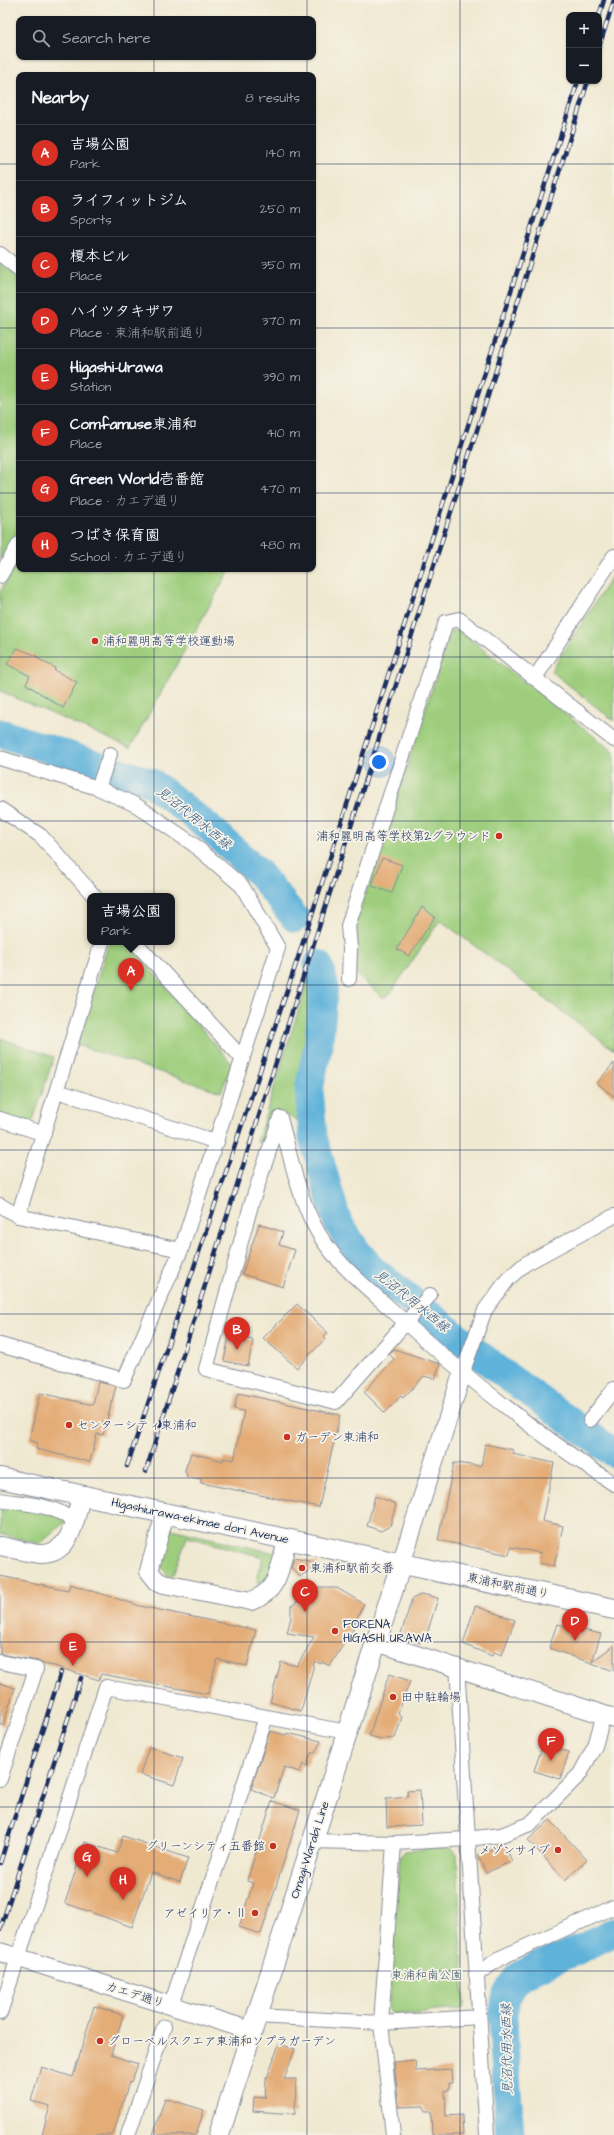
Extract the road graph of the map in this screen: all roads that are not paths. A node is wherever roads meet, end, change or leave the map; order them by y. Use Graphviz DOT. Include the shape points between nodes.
graph roads {
  1 [pos="0,254"];
  2 [pos="16,267"];
  3 [pos="16,549"];
  4 [pos="614,556"];
  5 [pos="0,576"];
  6 [pos="535,678"];
  7 [pos="614,740"];
  8 [pos="110,754"];
  9 [pos="0,758"];
  10 [pos="98,788"];
  11 [pos="0,809"];
  12 [pos="91,893"];
  13 [pos="101,945"];
  14 [pos="138,945"];
  15 [pos="349,979"];
  16 [pos="243,1059"];
  17 [pos="57,1090"];
  18 [pos="0,1120"];
  19 [pos="44,1134"];
  20 [pos="217,1142"];
  21 [pos="0,1205"];
  22 [pos="18,1216"];
  23 [pos="614,1216"];
  24 [pos="181,1250"];
  25 [pos="430,1295"];
  26 [pos="406,1323"];
  27 [pos="0,1345"];
  28 [pos="463,1372"];
  29 [pos="614,1389"];
  30 [pos="590,1420"];
  31 [pos="0,1478"];
  32 [pos="614,1484"];
  33 [pos="81,1496"];
  34 [pos="0,1500"];
  35 [pos="165,1514"];
  36 [pos="74,1525"];
  37 [pos="287,1540"];
  38 [pos="0,1546"];
  39 [pos="401,1564"];
  40 [pos="614,1609"];
  41 [pos="376,1642"];
  42 [pos="0,1662"];
  43 [pos="457,1666"];
  44 [pos="609,1716"];
  45 [pos="266,1717"];
  46 [pos="347,1732"];
  47 [pos="0,1779"];
  48 [pos="467,1839"];
  49 [pos="312,1841"];
  50 [pos="394,1843"];
  51 [pos="614,1907"];
  52 [pos="9,1955"];
  53 [pos="476,1975"];
  54 [pos="171,2006"];
  55 [pos="0,2013"];
  56 [pos="479,2017"];
  57 [pos="254,2023"];
  58 [pos="381,2023"];
  59 [pos="164,2027"];
  60 [pos="128,2135"];
  61 [pos="219,2135"];
  62 [pos="393,2135"];
  63 [pos="486,2135"];
  1 -- 2 [label="street"];
  3 -- 5 [label="street"];
  4 -- 6 [label="street"];
  6 -- 7 [label="street"];
  6 -- 15 [label="street" via="459,619 446,622 348,926"];
  8 -- 10 [label="street"];
  9 -- 10 [label="street"];
  10 -- 16 [label="street" via="136,806 174,831 242,886 278,948"];
  11 -- 12 [label="street" via="41,836"];
  13 -- 17 [label="street"];
  14 -- 16 [label="street"];
  16 -- 20 [label="street"];
  17 -- 19 [label="street"];
  17 -- 20 [label="street"];
  18 -- 19 [label="street"];
  19 -- 22 [label="street"];
  20 -- 24 [label="street"];
  21 -- 22 [label="street"];
  22 -- 24 [label="street"];
  23 -- 28 [label="street" via="525,1264 508,1278 486,1310"];
  24 -- 27 [label="street" via="124,1380"];
  25 -- 26 [label="street"];
  26 -- 26 [label="street" via="339,1263 314,1225 299,1186 280,1118 251,1206 206,1369 336,1402"];
  26 -- 28 [label="street"];
  28 -- 32 [label="street" via="538,1431"];
  28 -- 39 [label="street"];
  29 -- 30 [label="street"];
  31 -- 33 [label="main road, Higashiurawa-ekimae dori Avenue"];
  33 -- 35 [label="main road, Higashiurawa-ekimae dori Avenue"];
  33 -- 36 [label="street"];
  34 -- 36 [label="street" via="60,1511 70,1517"];
  35 -- 37 [label="main road, Higashiurawa-ekimae dori Avenue"];
  35 -- 37 [label="street" via="149,1571 157,1581 164,1584 251,1601 259,1598 276,1583"];
  36 -- 38 [label="street" via="69,1537 61,1546 47,1553 40,1554"];
  37 -- 39 [label="main road, Higashiurawa-ekimae dori Avenue"];
  39 -- 40 [label="main road, 東浦和駅前通り"];
  39 -- 41 [label="main road, Omagi-Warabi Line"];
  41 -- 43 [label="street"];
  41 -- 46 [label="main road, Omagi-Warabi Line"];
  42 -- 47 [label="street" via="36,1669"];
  43 -- 44 [label="street"];
  43 -- 48 [label="street"];
  44 -- 48 [label="street" via="580,1774 530,1824 501,1835"];
  45 -- 46 [label="street"];
  45 -- 52 [label="street" via="106,1687"];
  45 -- 54 [label="street"];
  46 -- 49 [label="main road, Omagi-Warabi Line"];
  48 -- 50 [label="street"];
  48 -- 53 [label="street"];
  49 -- 50 [label="street"];
  49 -- 57 [label="main road, Omagi-Warabi Line"];
  50 -- 58 [label="street"];
  51 -- 53 [label="street" via="500,1958"];
  52 -- 54 [label="street, カエデ通り"];
  52 -- 55 [label="street"];
  53 -- 56 [label="street"];
  54 -- 57 [label="street, カエデ通り"];
  56 -- 58 [label="street"];
  56 -- 63 [label="street"];
  57 -- 58 [label="street"];
  57 -- 61 [label="main road, Omagi-Warabi Line"];
  58 -- 62 [label="street"];
  59 -- 60 [label="street"];
}
